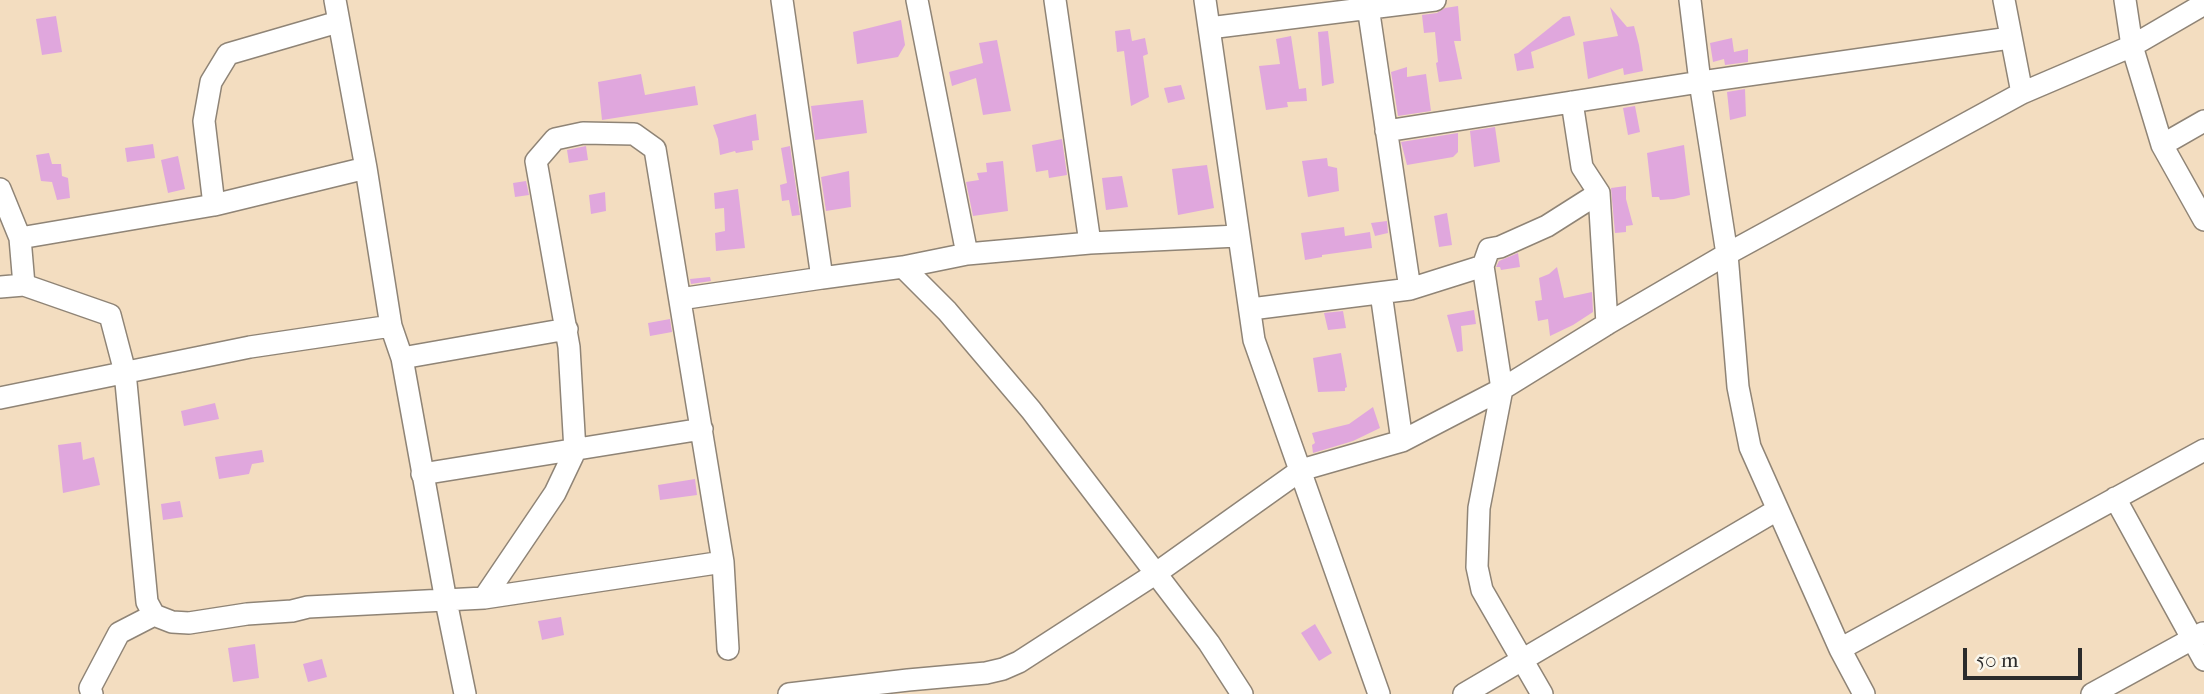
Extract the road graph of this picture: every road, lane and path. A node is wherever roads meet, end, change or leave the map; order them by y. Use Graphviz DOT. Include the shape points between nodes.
graph roads {
  1 [pos="335,0"];
  2 [pos="782,0"];
  3 [pos="917,0"];
  4 [pos="1055,0"];
  5 [pos="1205,0"];
  6 [pos="1435,0"];
  7 [pos="1690,0"];
  8 [pos="2004,0"];
  9 [pos="2125,0"];
  10 [pos="1367,4"];
  11 [pos="2204,4"];
  12 [pos="338,22"];
  13 [pos="1209,28"];
  14 [pos="2010,38"];
  15 [pos="2132,46"];
  16 [pos="1700,82"];
  17 [pos="2022,93"];
  18 [pos="1572,102"];
  19 [pos="2204,121"];
  20 [pos="1386,131"];
  21 [pos="2162,145"];
  22 [pos="366,168"];
  23 [pos="0,190"];
  24 [pos="1599,193"];
  25 [pos="214,205"];
  26 [pos="2204,220"];
  27 [pos="1238,236"];
  28 [pos="20,238"];
  29 [pos="1090,243"];
  30 [pos="967,254"];
  31 [pos="1727,254"];
  32 [pos="1483,265"];
  33 [pos="902,267"];
  34 [pos="822,278"];
  35 [pos="24,285"];
  36 [pos="0,287"];
  37 [pos="1410,289"];
  38 [pos="1381,293"];
  39 [pos="680,299"];
  40 [pos="1251,309"];
  41 [pos="1607,324"];
  42 [pos="391,326"];
  43 [pos="567,329"];
  44 [pos="402,358"];
  45 [pos="125,372"];
  46 [pos="1502,389"];
  47 [pos="0,398"];
  48 [pos="702,429"];
  49 [pos="1402,441"];
  50 [pos="2204,450"];
  51 [pos="575,451"];
  52 [pos="1301,470"];
  53 [pos="422,474"];
  54 [pos="2115,498"];
  55 [pos="1777,510"];
  56 [pos="723,562"];
  57 [pos="1155,574"];
  58 [pos="484,598"];
  59 [pos="446,601"];
  60 [pos="154,615"];
  61 [pos="2199,636"];
  62 [pos="728,649"];
  63 [pos="1840,649"];
  64 [pos="1522,659"];
  65 [pos="2204,660"];
  66 [pos="908,680"];
  67 [pos="944,685"];
  68 [pos="92,694"];
  69 [pos="465,694"];
  70 [pos="789,694"];
  71 [pos="884,694"];
  72 [pos="1242,694"];
  73 [pos="1379,694"];
  74 [pos="1464,694"];
  75 [pos="1542,694"];
  76 [pos="1864,694"];
  77 [pos="2092,694"];
  1 -- 12 [label="street"];
  2 -- 34 [label="street"];
  3 -- 30 [label="street"];
  4 -- 29 [label="street"];
  5 -- 13 [label="street"];
  6 -- 10 [label="street"];
  7 -- 16 [label="street"];
  8 -- 14 [label="street"];
  9 -- 15 [label="street"];
  10 -- 13 [label="street"];
  10 -- 20 [label="street"];
  11 -- 15 [label="street"];
  12 -- 22 [label="street"];
  12 -- 25 [label="street" via="228,54 211,82 204,121"];
  13 -- 27 [label="street"];
  14 -- 16 [label="street"];
  14 -- 17 [label="street"];
  15 -- 17 [label="street"];
  15 -- 21 [label="street"];
  16 -- 18 [label="street"];
  16 -- 31 [label="street"];
  17 -- 31 [label="street"];
  18 -- 20 [label="street"];
  18 -- 24 [label="street" via="1582,167"];
  19 -- 21 [label="street"];
  20 -- 37 [label="street"];
  21 -- 26 [label="street"];
  22 -- 25 [label="street"];
  22 -- 42 [label="street"];
  23 -- 28 [label="street"];
  24 -- 32 [label="street" via="1547,226 1489,249"];
  24 -- 41 [label="street"];
  25 -- 28 [label="street"];
  27 -- 29 [label="street"];
  27 -- 40 [label="street"];
  28 -- 35 [label="street"];
  29 -- 30 [label="street"];
  30 -- 33 [label="street"];
  31 -- 41 [label="street"];
  31 -- 55 [label="street" via="1738,387 1750,447"];
  32 -- 37 [label="street"];
  32 -- 46 [label="street"];
  33 -- 34 [label="street"];
  33 -- 57 [label="street" via="947,311 1031,410"];
  34 -- 39 [label="street"];
  35 -- 36 [label="street"];
  35 -- 45 [label="street" via="110,316"];
  37 -- 38 [label="street"];
  38 -- 40 [label="street"];
  38 -- 49 [label="street"];
  39 -- 43 [label="street" via="656,149 634,134 583,133 555,139 536,160"];
  39 -- 48 [label="street"];
  40 -- 52 [label="street" via="1258,354"];
  41 -- 46 [label="street"];
  42 -- 44 [label="street"];
  42 -- 45 [label="street"];
  43 -- 44 [label="street"];
  43 -- 51 [label="street"];
  44 -- 53 [label="street"];
  45 -- 47 [label="street"];
  45 -- 60 [label="street" via="147,603"];
  46 -- 49 [label="street"];
  46 -- 64 [label="street" via="1479,508 1477,568 1482,590"];
  48 -- 51 [label="street"];
  48 -- 56 [label="street"];
  49 -- 52 [label="street"];
  50 -- 54 [label="street"];
  51 -- 53 [label="street"];
  51 -- 58 [label="street" via="555,493"];
  52 -- 57 [label="street"];
  52 -- 73 [label="street"];
  53 -- 59 [label="street"];
  54 -- 61 [label="street"];
  54 -- 63 [label="street"];
  55 -- 63 [label="street"];
  55 -- 64 [label="street"];
  56 -- 58 [label="street"];
  56 -- 62 [label="street"];
  57 -- 67 [label="street" via="1020,662"];
  57 -- 72 [label="street"];
  58 -- 59 [label="street"];
  59 -- 60 [label="street" via="308,607 189,623"];
  59 -- 69 [label="street"];
  60 -- 68 [label="street" via="119,633 90,688"];
  61 -- 65 [label="street"];
  61 -- 77 [label="street"];
  63 -- 76 [label="street"];
  64 -- 74 [label="street"];
  64 -- 75 [label="street"];
  66 -- 67 [label="street"];
  66 -- 70 [label="street"];
  66 -- 71 [label="street"];
}
